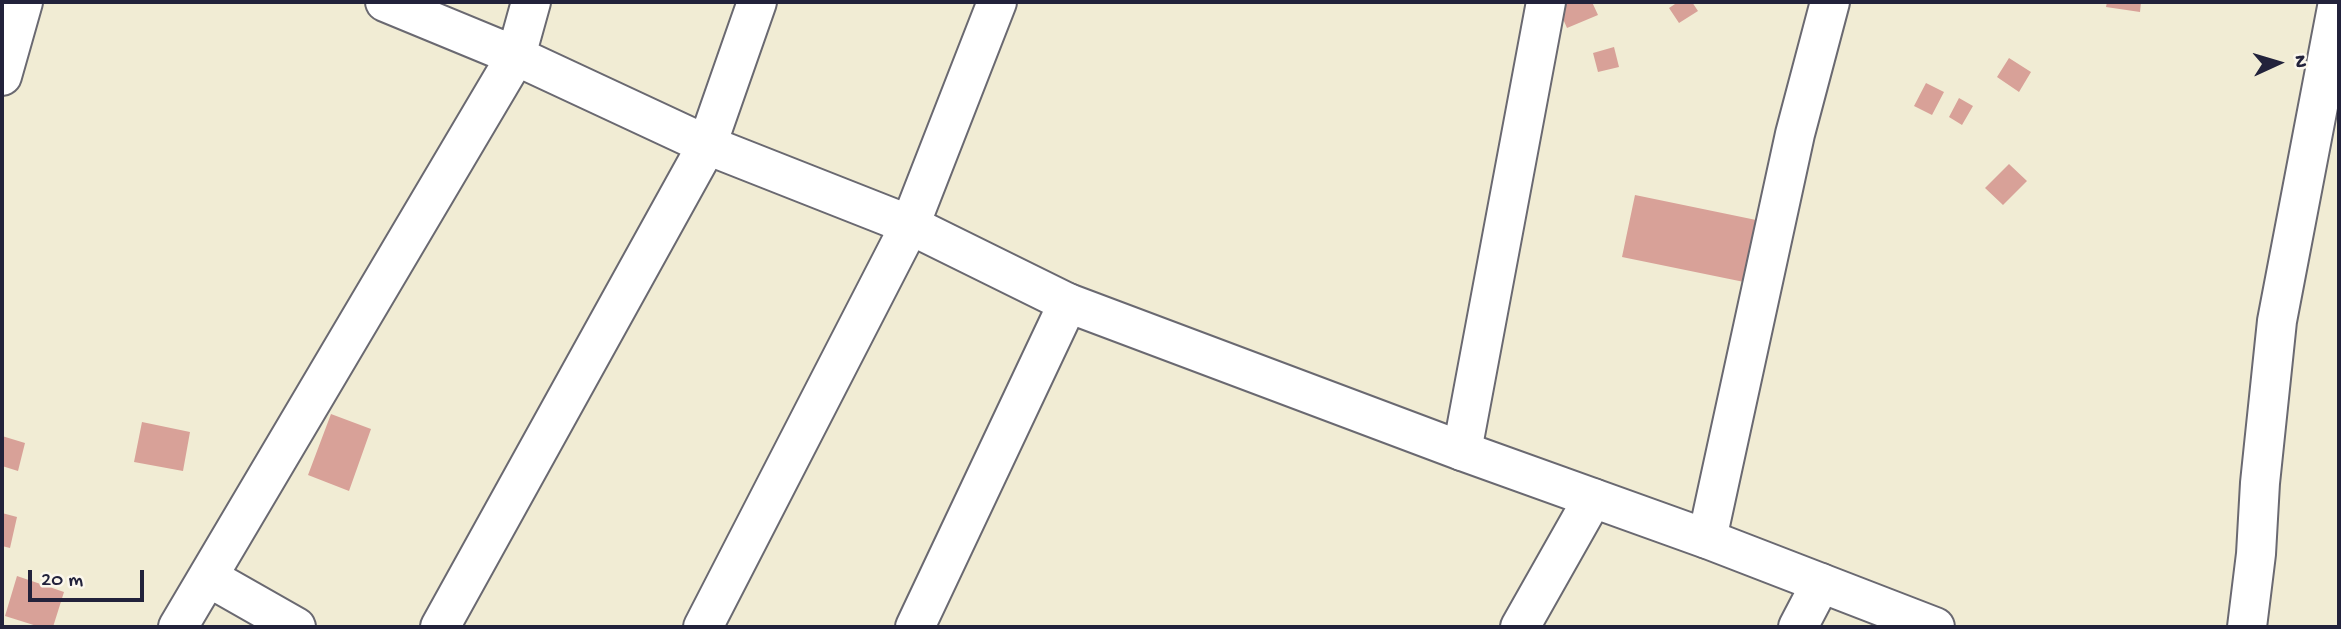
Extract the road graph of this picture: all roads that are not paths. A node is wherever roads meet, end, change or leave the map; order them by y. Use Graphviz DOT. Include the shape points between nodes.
graph roads {
  1 [pos="23,2"];
  2 [pos="384,2"];
  3 [pos="531,2"];
  4 [pos="757,2"];
  5 [pos="998,2"];
  6 [pos="1546,2"];
  7 [pos="1830,2"];
  8 [pos="2337,2"];
  9 [pos="516,56"];
  10 [pos="2,76"];
  11 [pos="707,145"];
  12 [pos="910,225"];
  13 [pos="1068,303"];
  14 [pos="1462,451"];
  15 [pos="1593,498"];
  16 [pos="1707,539"];
  17 [pos="208,577"];
  18 [pos="1821,583"];
  19 [pos="178,627"];
  20 [pos="296,627"];
  21 [pos="440,627"];
  22 [pos="703,627"];
  23 [pos="915,627"];
  24 [pos="1520,627"];
  25 [pos="1798,627"];
  26 [pos="1935,627"];
  27 [pos="2247,627"];
  1 -- 10 [label="street"];
  2 -- 9 [label="street"];
  3 -- 9 [label="street"];
  4 -- 11 [label="street"];
  5 -- 12 [label="street"];
  6 -- 14 [label="street"];
  7 -- 16 [label="street" via="1795,134"];
  8 -- 27 [label="street" via="2277,321"];
  9 -- 11 [label="street"];
  9 -- 17 [label="street"];
  11 -- 12 [label="street"];
  11 -- 21 [label="street"];
  12 -- 13 [label="street"];
  12 -- 22 [label="street"];
  13 -- 14 [label="street"];
  13 -- 23 [label="street"];
  14 -- 15 [label="street"];
  15 -- 16 [label="street"];
  15 -- 24 [label="street"];
  16 -- 18 [label="street"];
  17 -- 19 [label="street"];
  17 -- 20 [label="street"];
  18 -- 25 [label="street"];
  18 -- 26 [label="street"];
}
